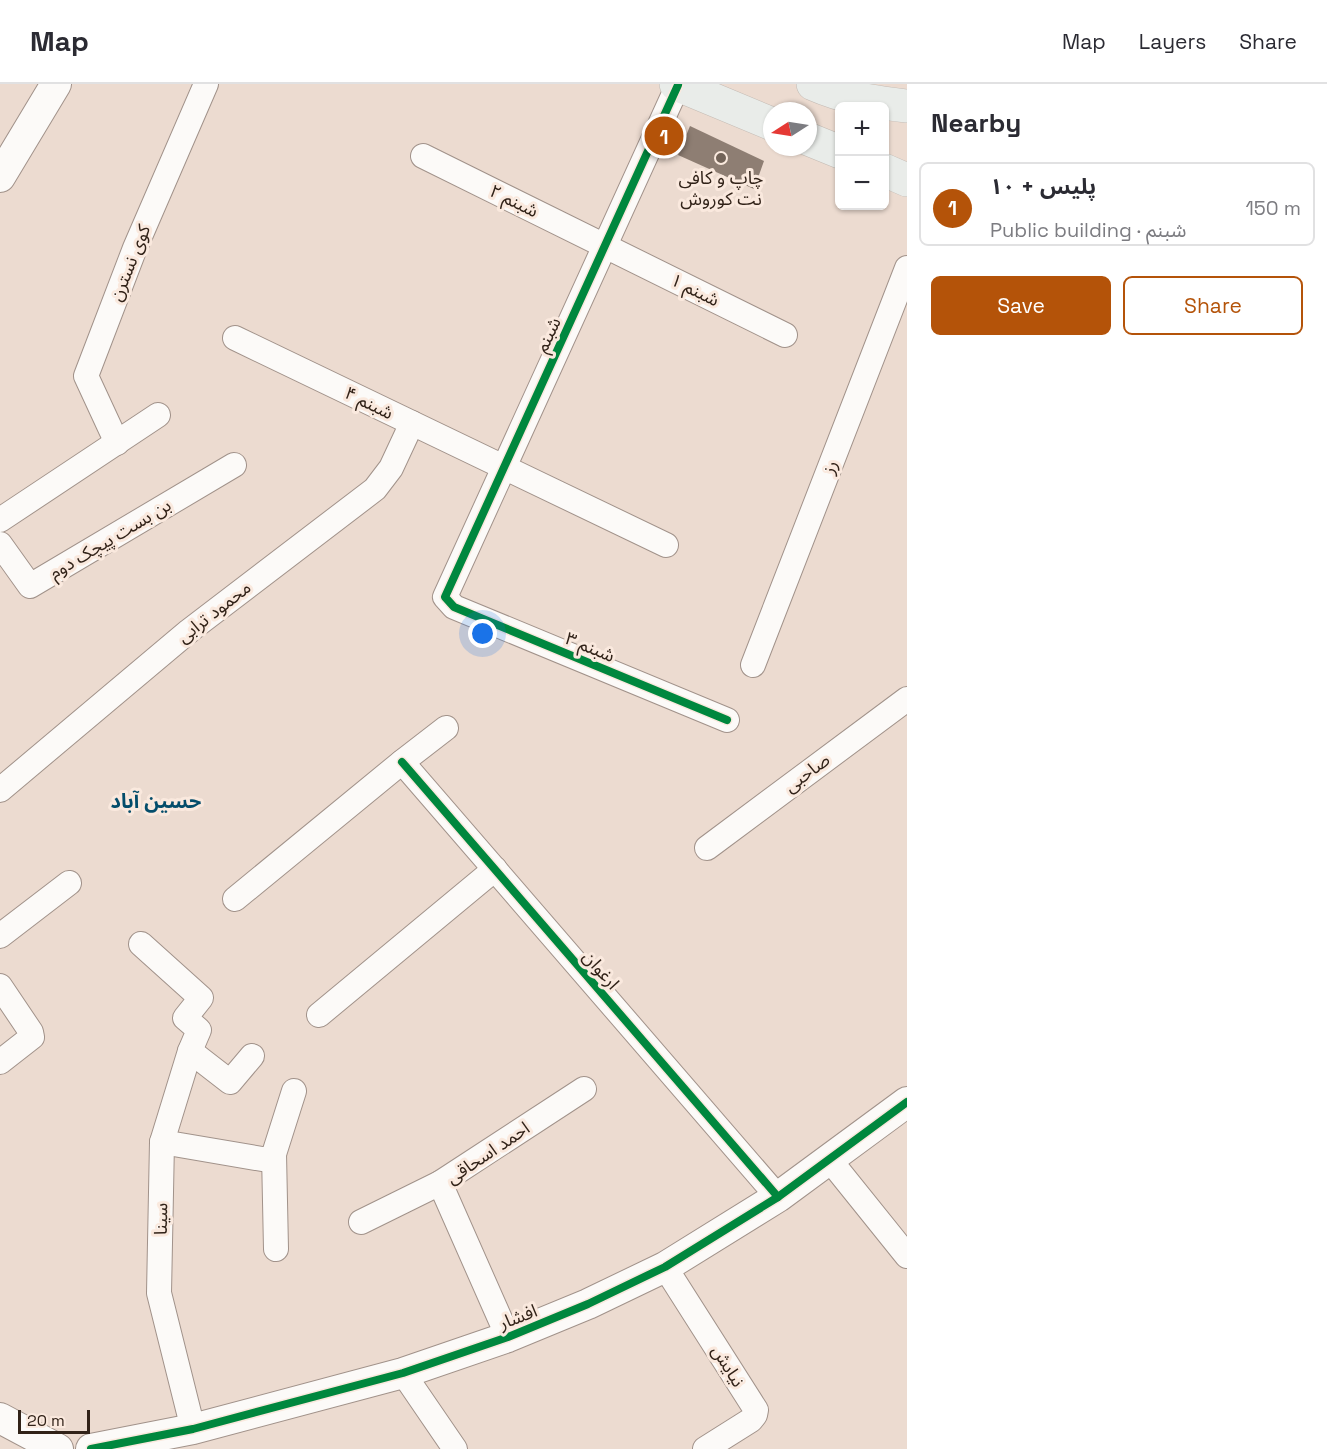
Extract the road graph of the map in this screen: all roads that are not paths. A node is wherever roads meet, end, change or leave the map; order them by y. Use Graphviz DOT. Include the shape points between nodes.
graph roads {
  1 [pos="56,84"];
  2 [pos="206,84"];
  3 [pos="677,84"];
  4 [pos="813,84"];
  5 [pos="878,84"];
  6 [pos="907,100"];
  7 [pos="907,106"];
  8 [pos="763,120"];
  9 [pos="817,143"];
  10 [pos="835,150"];
  11 [pos="423,156"];
  12 [pos="889,172"];
  13 [pos="0,177"];
  14 [pos="907,180"];
  15 [pos="605,246"];
  16 [pos="907,268"];
  17 [pos="784,335"];
  18 [pos="235,338"];
  19 [pos="158,415"];
  20 [pos="412,423"];
  21 [pos="117,443"];
  22 [pos="234,465"];
  23 [pos="504,467"];
  24 [pos="0,520"];
  25 [pos="0,544"];
  26 [pos="666,545"];
  27 [pos="445,597"];
  28 [pos="753,665"];
  29 [pos="906,702"];
  30 [pos="727,720"];
  31 [pos="446,728"];
  32 [pos="402,762"];
  33 [pos="0,790"];
  34 [pos="707,848"];
  35 [pos="495,869"];
  36 [pos="69,883"];
  37 [pos="235,899"];
  38 [pos="0,936"];
  39 [pos="141,944"];
  40 [pos="0,986"];
  41 [pos="319,1015"];
  42 [pos="189,1051"];
  43 [pos="252,1056"];
  44 [pos="0,1062"];
  45 [pos="584,1089"];
  46 [pos="294,1091"];
  47 [pos="907,1102"];
  48 [pos="162,1142"];
  49 [pos="274,1154"];
  50 [pos="829,1159"];
  51 [pos="440,1183"];
  52 [pos="778,1197"];
  53 [pos="361,1222"];
  54 [pos="276,1249"];
  55 [pos="905,1251"];
  56 [pos="664,1267"];
  57 [pos="508,1337"];
  58 [pos="403,1372"];
  59 [pos="0,1418"];
  60 [pos="194,1429"];
  61 [pos="58,1449"];
  62 [pos="91,1449"];
  63 [pos="455,1449"];
  64 [pos="705,1449"];
  1 -- 13 [label="street"];
  2 -- 21 [label="street, کوی نسترن" via="135,248 86,376"];
  3 -- 8 [label="main road"];
  3 -- 15 [label="street, شبنم"];
  4 -- 7 [label="main road" via="867,101"];
  5 -- 6 [label="main road"];
  9 -- 10 [label="main road"];
  11 -- 15 [label="street, شبنم ۲"];
  12 -- 14 [label="main road"];
  15 -- 17 [label="street, شبنم ۱"];
  15 -- 23 [label="street, شبنم"];
  16 -- 28 [label="street, رز"];
  18 -- 20 [label="street, شبنم ۴"];
  19 -- 21 [label="street"];
  20 -- 23 [label="street, شبنم ۴"];
  20 -- 33 [label="street, محمود ترابی" via="391,468 375,489 189,631"];
  21 -- 24 [label="street"];
  22 -- 25 [label="street, بن بست پیچک دوم" via="30,586"];
  23 -- 26 [label="street, شبنم ۴"];
  23 -- 27 [label="street, شبنم"];
  27 -- 30 [label="street, شبنم ۳" via="454,607"];
  29 -- 34 [label="street, صاحبی"];
  31 -- 32 [label="street"];
  32 -- 35 [label="street, ارغوان"];
  32 -- 37 [label="street"];
  35 -- 41 [label="street"];
  35 -- 52 [label="street, ارغوان"];
  36 -- 38 [label="street"];
  39 -- 42 [label="street, سینا" via="201,998 184,1018 199,1030"];
  40 -- 44 [label="street" via="32,1037"];
  42 -- 43 [label="street" via="230,1082"];
  42 -- 48 [label="street, سینا"];
  45 -- 51 [label="street, احمد اسحاقی"];
  46 -- 49 [label="street"];
  47 -- 50 [label="street, افشار"];
  48 -- 49 [label="street" via="260,1160 268,1160"];
  48 -- 60 [label="street, سینا" via="159,1293"];
  49 -- 54 [label="street"];
  50 -- 52 [label="street, افشار"];
  50 -- 55 [label="street"];
  51 -- 53 [label="street"];
  51 -- 57 [label="street, احمد اسحاقی"];
  52 -- 56 [label="street, افشار"];
  56 -- 57 [label="street, افشار"];
  56 -- 64 [label="street, نیایش" via="756,1410 751,1420"];
  57 -- 58 [label="street, افشار"];
  58 -- 60 [label="street, افشار"];
  58 -- 63 [label="street"];
  59 -- 61 [label="street"];
  60 -- 62 [label="street, افشار"];
}
